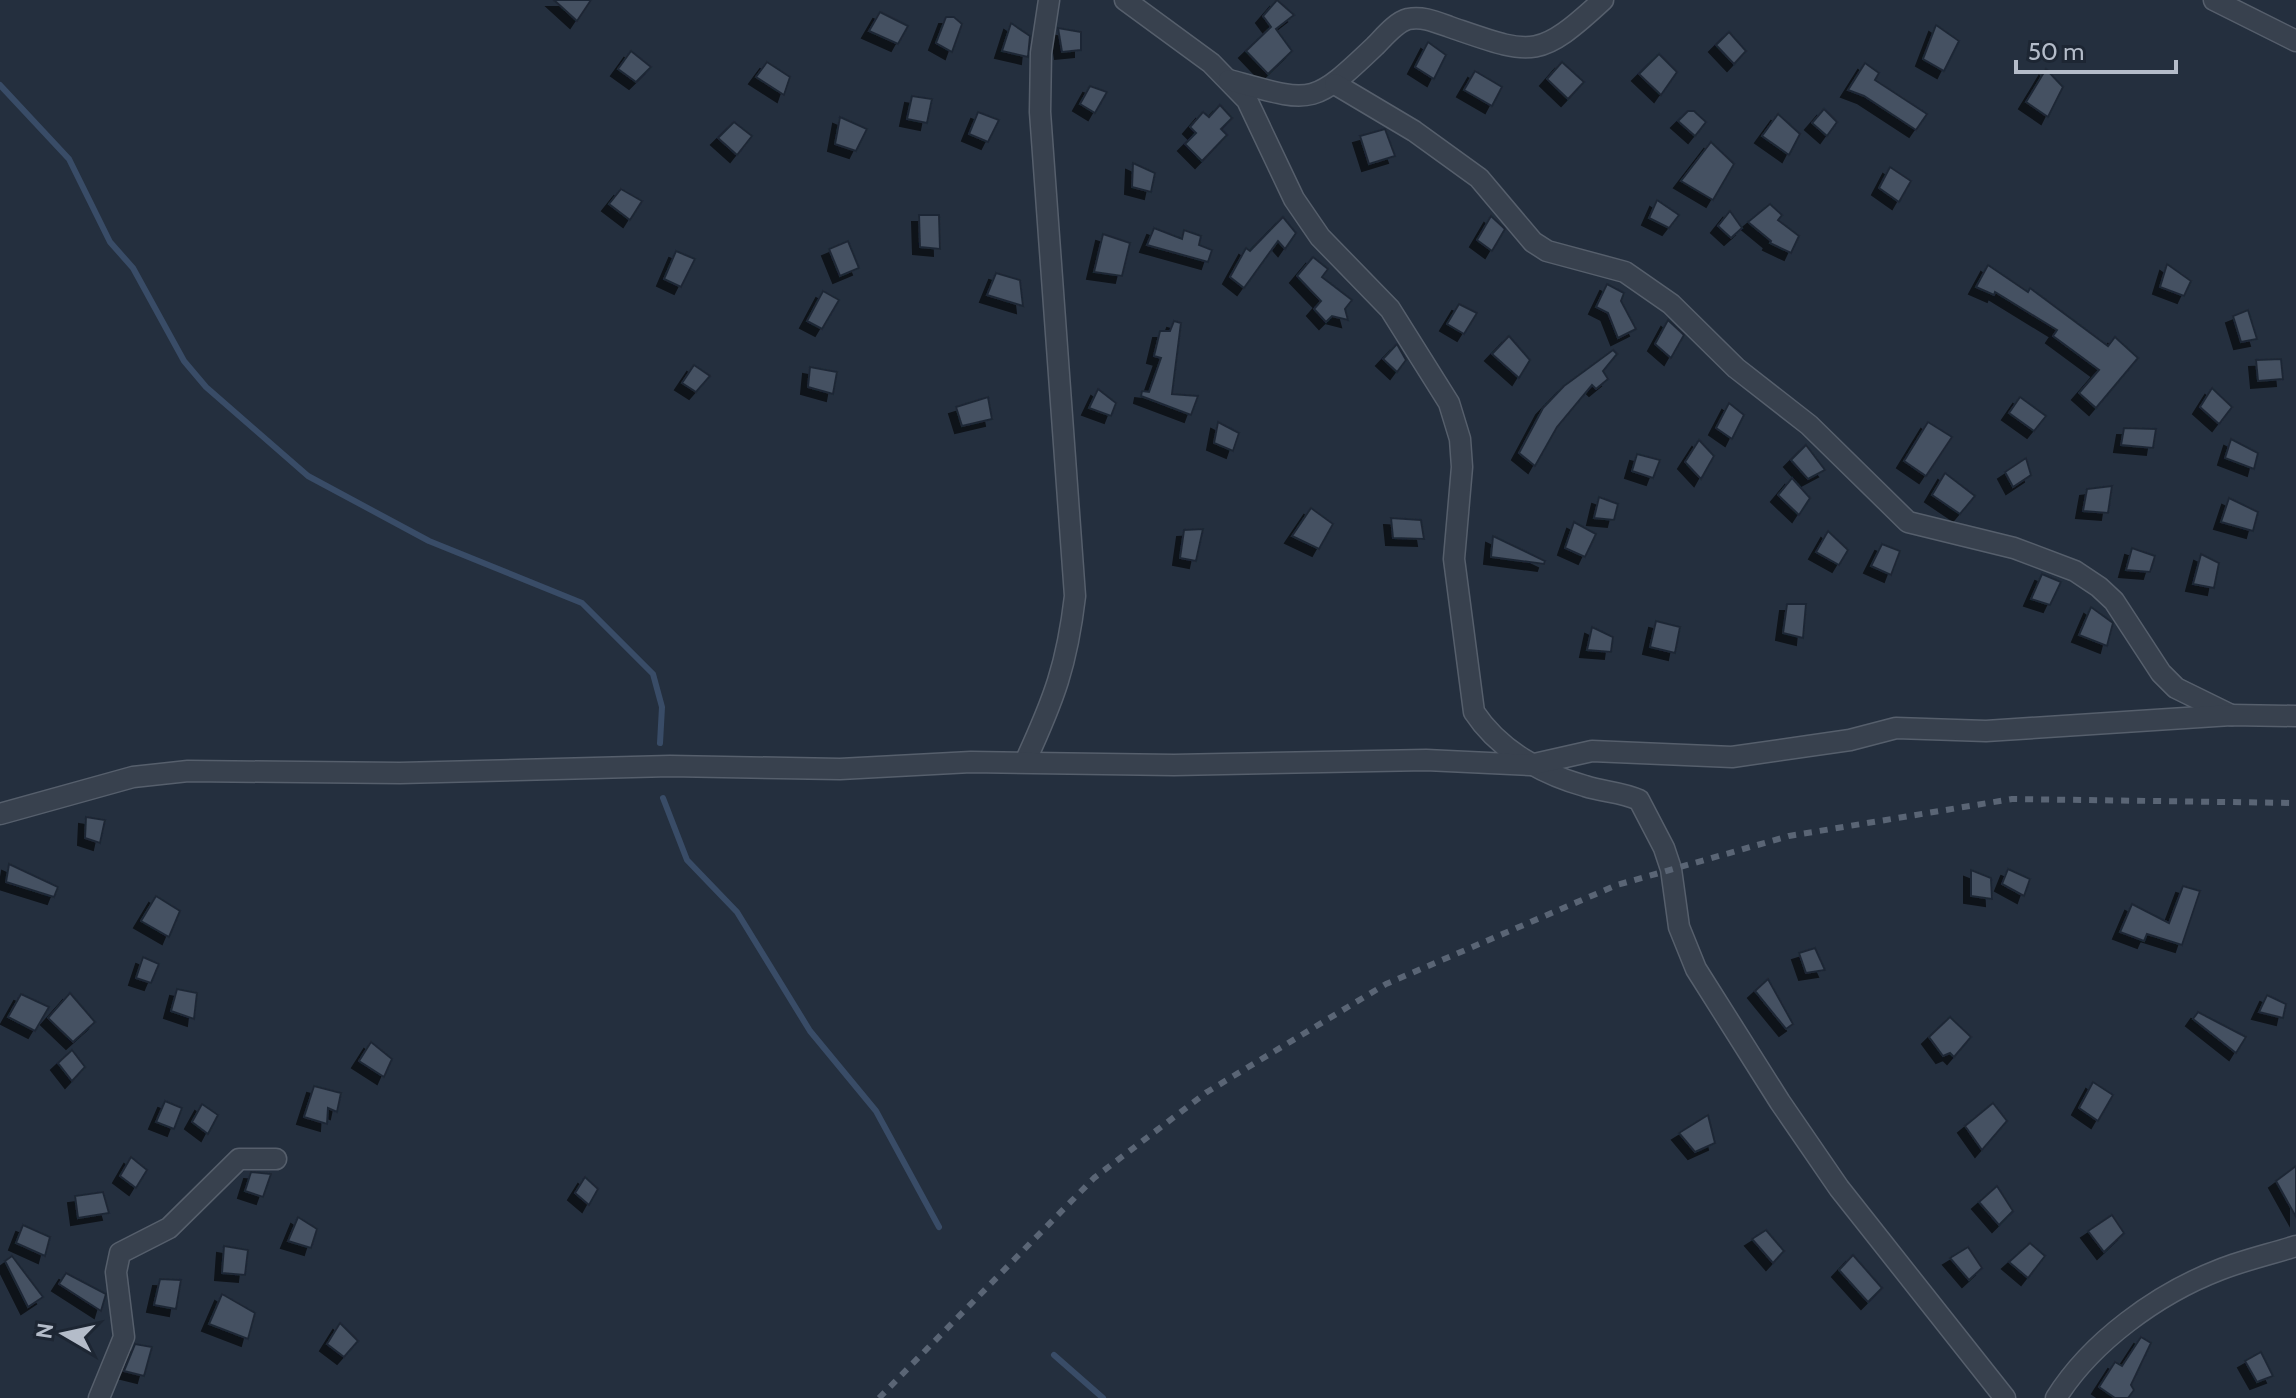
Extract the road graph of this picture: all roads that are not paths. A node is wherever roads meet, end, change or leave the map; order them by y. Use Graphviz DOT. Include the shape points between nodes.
graph roads {
  1 [pos="1049,0"];
  2 [pos="1125,0"];
  3 [pos="1603,0"];
  4 [pos="2214,0"];
  5 [pos="2296,41"];
  6 [pos="1229,80"];
  7 [pos="1335,84"];
  8 [pos="2231,715"];
  9 [pos="2296,716"];
  10 [pos="1025,762"];
  11 [pos="1530,765"];
  12 [pos="0,814"];
  13 [pos="276,1159"];
  14 [pos="2296,1246"];
  15 [pos="99,1398"];
  16 [pos="2005,1398"];
  17 [pos="2056,1398"];
  1 -- 10 [label="street" via="1040,112 1075,596 1060,683"];
  2 -- 6 [label="street"];
  3 -- 7 [label="street" via="1542,48 1525,49 1422,18 1404,20"];
  4 -- 5 [label="street"];
  6 -- 7 [label="street" via="1305,97"];
  6 -- 11 [label="street" via="1247,100 1294,199 1320,237 1390,309 1449,403 1460,439 1454,559 1474,712"];
  7 -- 8 [label="street" via="1479,178 1533,242 1547,251 1625,272 1671,304 1736,368 1809,425 1908,522 2014,548 2075,571 2099,587 2176,688"];
  8 -- 9 [label="street"];
  8 -- 11 [label="street" via="1986,731 1896,728 1732,757 1592,751"];
  10 -- 11 [label="street" via="1426,760"];
  10 -- 12 [label="street" via="840,769 188,771 133,777"];
  11 -- 16 [label="street" via="1639,800 1664,848 1679,927 1696,969 1839,1188"];
  13 -- 15 [label="street" via="239,1159 169,1228 120,1253 116,1272 124,1337"];
  14 -- 17 [label="street" via="2218,1270 2162,1299 2071,1373"];
}
